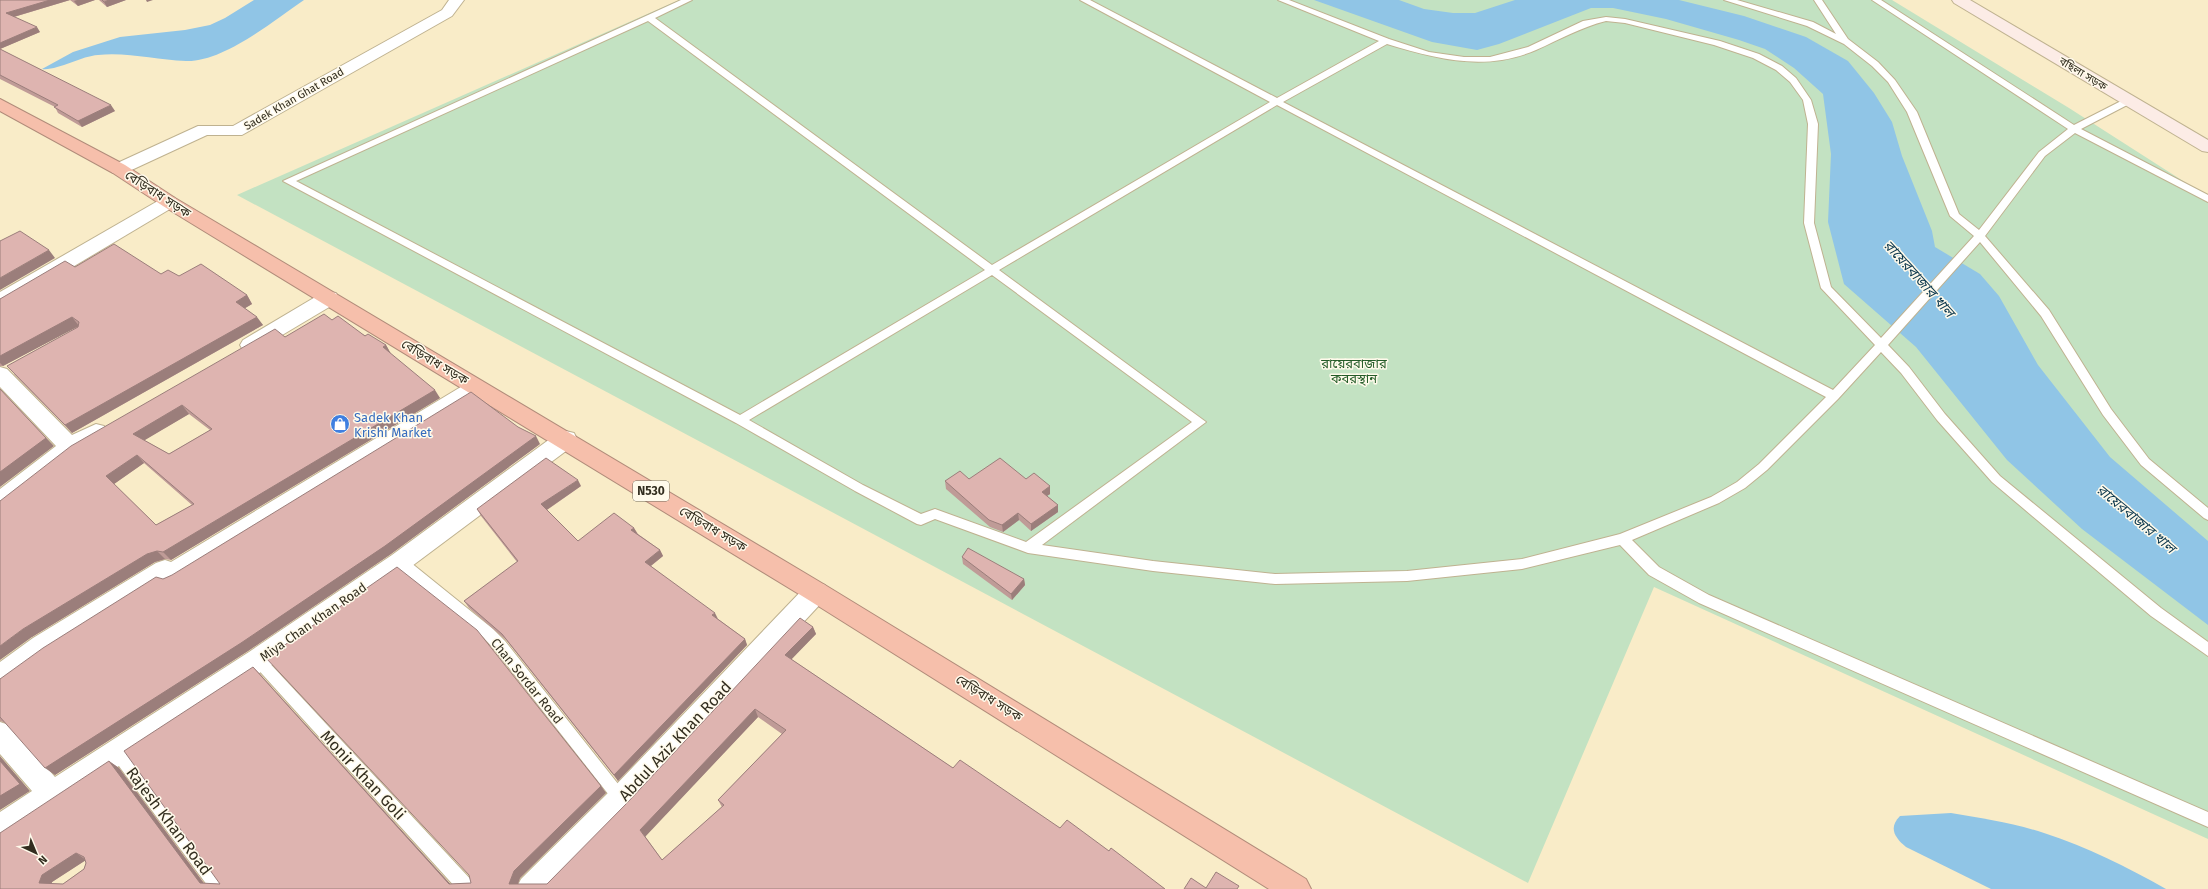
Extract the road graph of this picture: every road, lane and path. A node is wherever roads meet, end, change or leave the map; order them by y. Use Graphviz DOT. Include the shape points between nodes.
graph roads {
  1 [pos="457,0"];
  2 [pos="688,0"];
  3 [pos="1084,0"];
  4 [pos="1282,0"];
  5 [pos="1728,0"];
  6 [pos="1818,0"];
  7 [pos="1876,0"];
  8 [pos="1959,0"];
  9 [pos="648,18"];
  10 [pos="1386,41"];
  11 [pos="1847,42"];
  12 [pos="2128,101"];
  13 [pos="1276,102"];
  14 [pos="0,104"];
  15 [pos="2074,129"];
  16 [pos="2208,147"];
  17 [pos="120,169"];
  18 [pos="2208,199"];
  19 [pos="169,202"];
  20 [pos="1980,237"];
  21 [pos="992,270"];
  22 [pos="329,298"];
  23 [pos="0,301"];
  24 [pos="1880,345"];
  25 [pos="230,356"];
  26 [pos="5,372"];
  27 [pos="476,387"];
  28 [pos="1834,396"];
  29 [pos="740,420"];
  30 [pos="112,423"];
  31 [pos="566,440"];
  32 [pos="70,447"];
  33 [pos="0,502"];
  34 [pos="2208,515"];
  35 [pos="1622,539"];
  36 [pos="1028,548"];
  37 [pos="400,562"];
  38 [pos="816,592"];
  39 [pos="2208,650"];
  40 [pos="258,660"];
  41 [pos="0,677"];
  42 [pos="0,734"];
  43 [pos="118,753"];
  44 [pos="51,793"];
  45 [pos="621,799"];
  46 [pos="2208,820"];
  47 [pos="0,828"];
  48 [pos="220,889"];
  49 [pos="468,889"];
  50 [pos="531,889"];
  51 [pos="1296,889"];
  1 -- 17 [label="street, Sadek Khan Ghat Road" via="447,13 236,132 204,130"];
  2 -- 9 [label="lane"];
  3 -- 13 [label="lane"];
  4 -- 10 [label="lane"];
  5 -- 11 [label="lane" via="1810,24"];
  6 -- 11 [label="lane" via="1836,30"];
  7 -- 15 [label="lane"];
  8 -- 12 [label="main road, বছিলা সড়ক"];
  9 -- 21 [label="lane"];
  9 -- 29 [label="lane" via="288,181"];
  10 -- 13 [label="lane"];
  10 -- 24 [label="lane" via="1428,54 1464,60 1490,60 1531,49 1586,23 1606,19 1625,21 1717,43 1756,56 1779,68 1793,80 1807,100 1813,124 1809,223 1826,288"];
  11 -- 20 [label="lane" via="1891,80 1912,112 1955,216"];
  12 -- 15 [label="lane"];
  12 -- 16 [label="main road, বছিলা সড়ক"];
  13 -- 21 [label="lane"];
  13 -- 28 [label="lane"];
  14 -- 17 [label="highway, বেড়িবাধ সড়ক / N530"];
  15 -- 18 [label="lane"];
  15 -- 20 [label="lane" via="2042,154"];
  17 -- 19 [label="highway, বেড়িবাধ সড়ক / N530"];
  19 -- 22 [label="highway, বেড়িবাধ সড়ক / N530"];
  19 -- 23 [label="street"];
  20 -- 24 [label="lane"];
  20 -- 34 [label="lane" via="2045,313 2107,412 2145,462"];
  21 -- 29 [label="lane"];
  21 -- 36 [label="lane" via="1200,422"];
  22 -- 25 [label="street"];
  22 -- 27 [label="highway, বেড়িবাধ সড়ক / N530"];
  24 -- 28 [label="lane"];
  24 -- 39 [label="lane" via="1905,370 1941,417 1996,478 2156,612"];
  26 -- 32 [label="street"];
  27 -- 31 [label="highway, বেড়িবাধ সড়ক / N530"];
  27 -- 41 [label="street" via="170,575 165,570 42,646"];
  28 -- 35 [label="lane" via="1763,467 1741,485 1688,513"];
  29 -- 36 [label="lane" via="921,520 935,514"];
  30 -- 32 [label="street"];
  31 -- 37 [label="street, Miya Chan Khan Road"];
  31 -- 38 [label="highway, বেড়িবাধ সড়ক / N530"];
  32 -- 33 [label="street"];
  35 -- 36 [label="lane" via="1522,564 1407,576 1275,579 1153,566"];
  35 -- 46 [label="lane" via="1654,571 1704,598"];
  37 -- 40 [label="street, Miya Chan Khan Road"];
  37 -- 45 [label="lane, Chan Sordar Road" via="502,646"];
  38 -- 45 [label="street, Abdul Aziz Khan Road"];
  38 -- 51 [label="highway, বেড়িবাধ সড়ক / N530"];
  40 -- 43 [label="street, Miya Chan Khan Road"];
  40 -- 49 [label="lane, Monir Khan Goli"];
  42 -- 44 [label="street"];
  43 -- 44 [label="street, Miya Chan Khan Road"];
  43 -- 48 [label="lane, Rajesh Khan Road"];
  44 -- 47 [label="street, Miya Chan Khan Road"];
  45 -- 50 [label="street, Abdul Aziz Khan Road"];
}
